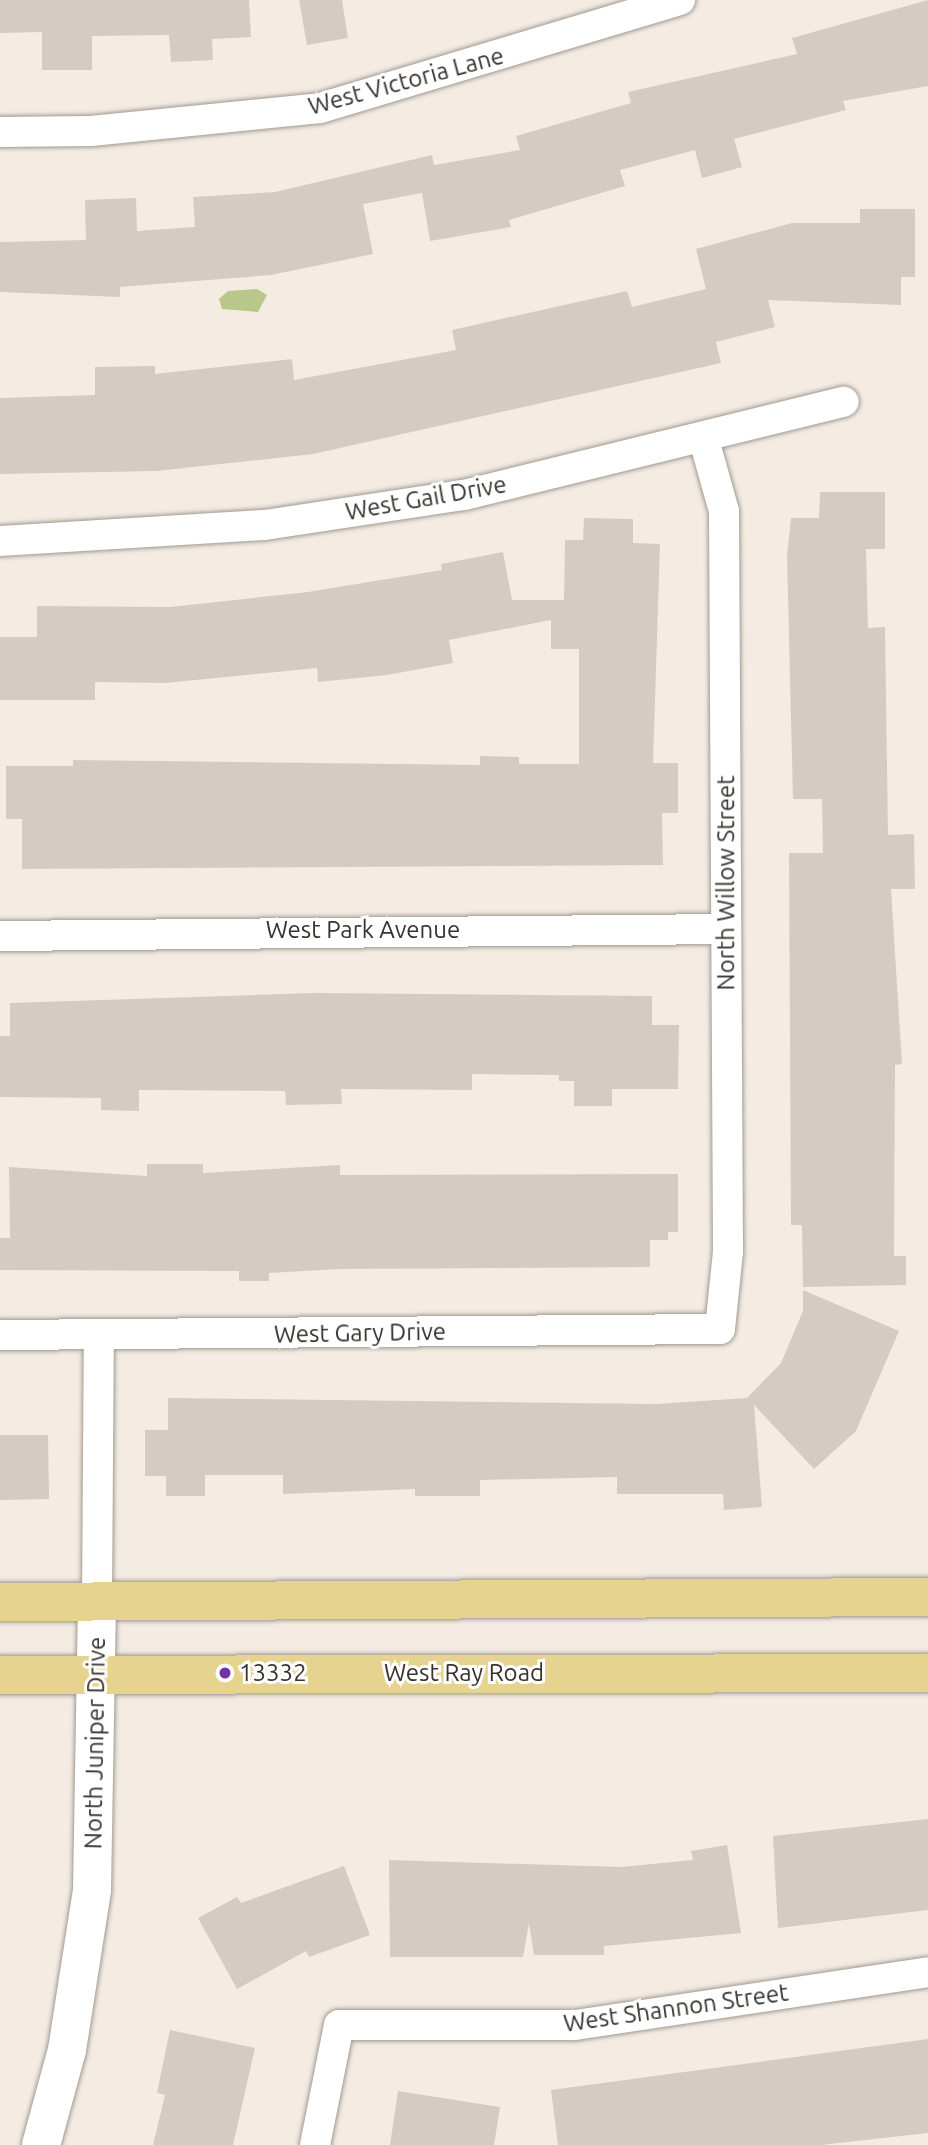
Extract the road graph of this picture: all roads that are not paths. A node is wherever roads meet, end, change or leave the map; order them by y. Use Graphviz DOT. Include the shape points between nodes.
graph roads {
  1 [pos="680,0"];
  2 [pos="0,132"];
  3 [pos="844,402"];
  4 [pos="704,440"];
  5 [pos="0,541"];
  6 [pos="726,929"];
  7 [pos="0,936"];
  8 [pos="720,1329"];
  9 [pos="0,1335"];
  10 [pos="99,1336"];
  11 [pos="928,1597"];
  12 [pos="97,1601"];
  13 [pos="0,1602"];
  14 [pos="927,1672"];
  15 [pos="98,1673"];
  16 [pos="0,1675"];
  17 [pos="928,1972"];
  18 [pos="41,2145"];
  19 [pos="314,2145"];
  1 -- 2 [label="street, West Victoria Lane" via="320,108 91,131"];
  3 -- 4 [label="street, West Gail Drive"];
  4 -- 5 [label="street, West Gail Drive" via="464,495 265,525"];
  4 -- 6 [label="street, North Willow Street" via="724,511"];
  6 -- 7 [label="street, West Park Avenue"];
  6 -- 8 [label="street, North Willow Street" via="728,1251"];
  8 -- 10 [label="street, West Gary Drive"];
  9 -- 10 [label="street, West Gary Drive"];
  10 -- 12 [label="street, North Juniper Drive"];
  11 -- 12 [label="main road"];
  12 -- 13 [label="main road"];
  12 -- 15 [label="street, North Juniper Drive"];
  14 -- 15 [label="main road, West Ray Road"];
  15 -- 16 [label="main road, West Ray Road"];
  15 -- 18 [label="street, North Juniper Drive" via="92,1890 67,2050"];
  17 -- 19 [label="street, West Shannon Street" via="575,2025 339,2025"];
}
